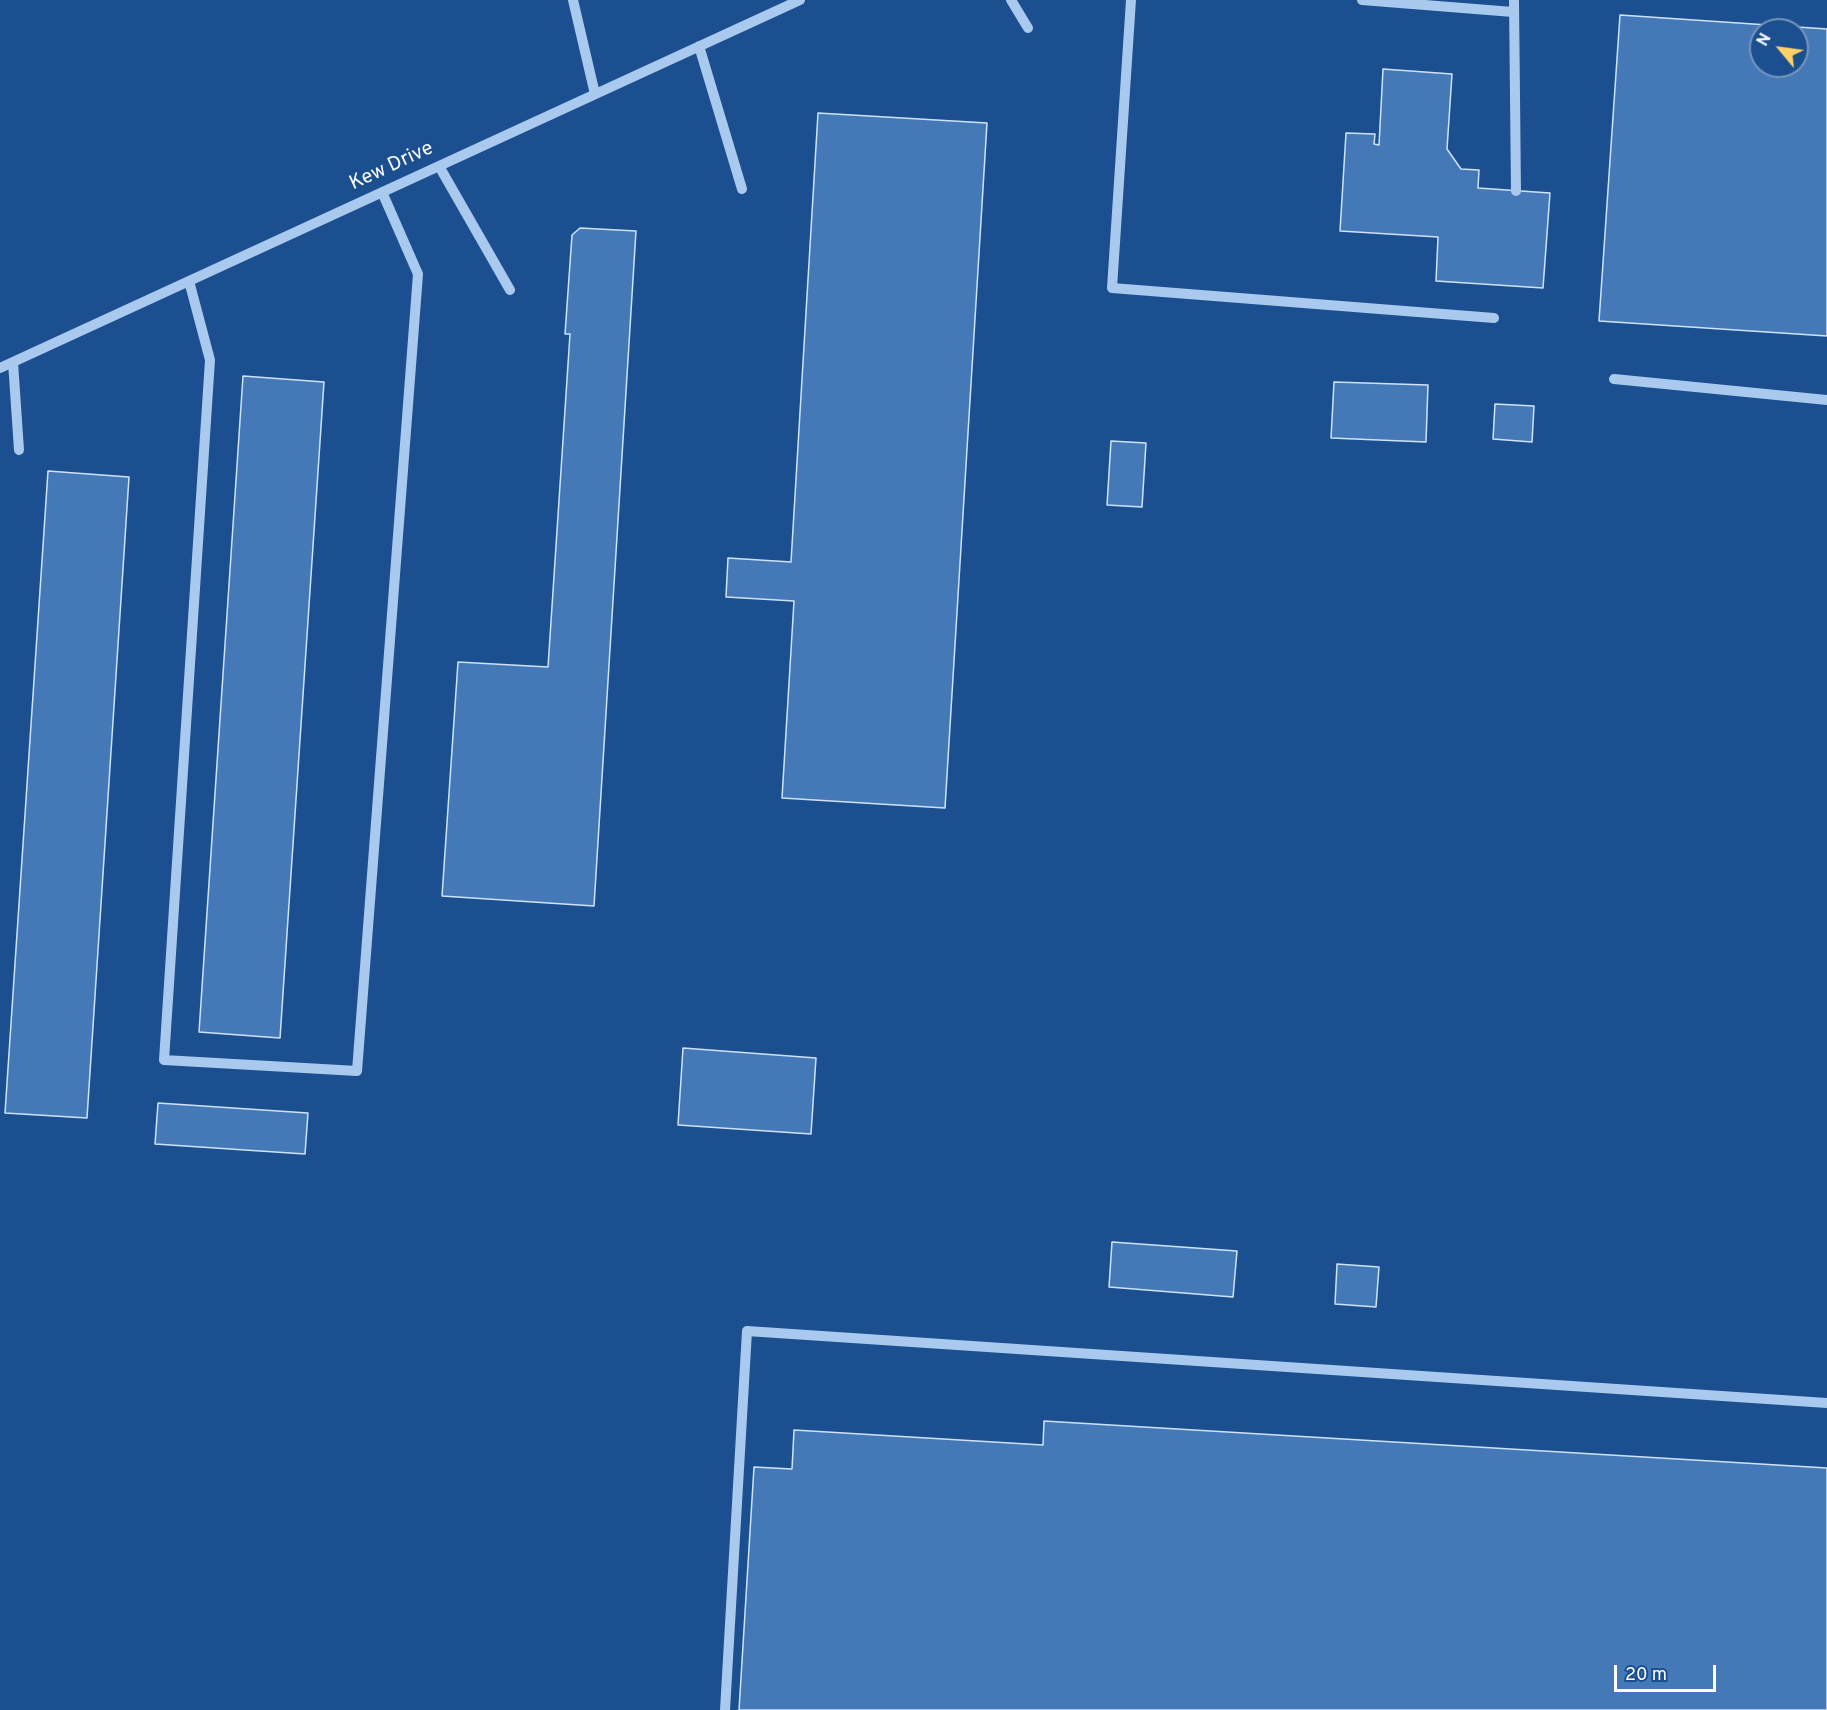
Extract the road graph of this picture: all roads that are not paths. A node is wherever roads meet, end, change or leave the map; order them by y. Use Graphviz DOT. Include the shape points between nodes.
graph roads {
  1 [pos="573,0"];
  2 [pos="800,0"];
  3 [pos="1011,0"];
  4 [pos="1131,0"];
  5 [pos="1362,0"];
  6 [pos="1513,6"];
  7 [pos="1028,28"];
  8 [pos="699,46"];
  9 [pos="595,94"];
  10 [pos="439,166"];
  11 [pos="742,189"];
  12 [pos="1516,191"];
  13 [pos="382,192"];
  14 [pos="189,281"];
  15 [pos="510,290"];
  16 [pos="1494,318"];
  17 [pos="13,362"];
  18 [pos="0,369"];
  19 [pos="1614,380"];
  20 [pos="1827,400"];
  21 [pos="19,450"];
  22 [pos="1827,1403"];
  23 [pos="725,1710"];
  1 -- 9 [label="street"];
  2 -- 8 [label="street, Kew Drive"];
  3 -- 7 [label="street"];
  4 -- 16 [label="street" via="1112,288"];
  5 -- 6 [label="street"];
  6 -- 12 [label="street"];
  8 -- 9 [label="street, Kew Drive"];
  8 -- 11 [label="street"];
  9 -- 10 [label="street, Kew Drive"];
  10 -- 13 [label="street, Kew Drive"];
  10 -- 15 [label="street"];
  13 -- 14 [label="street, Kew Drive"];
  13 -- 14 [label="street" via="418,274 357,1071 164,1060 210,360"];
  14 -- 17 [label="street, Kew Drive"];
  17 -- 18 [label="street, Kew Drive"];
  17 -- 21 [label="street"];
  19 -- 20 [label="street"];
  22 -- 23 [label="street" via="747,1330"];
}
